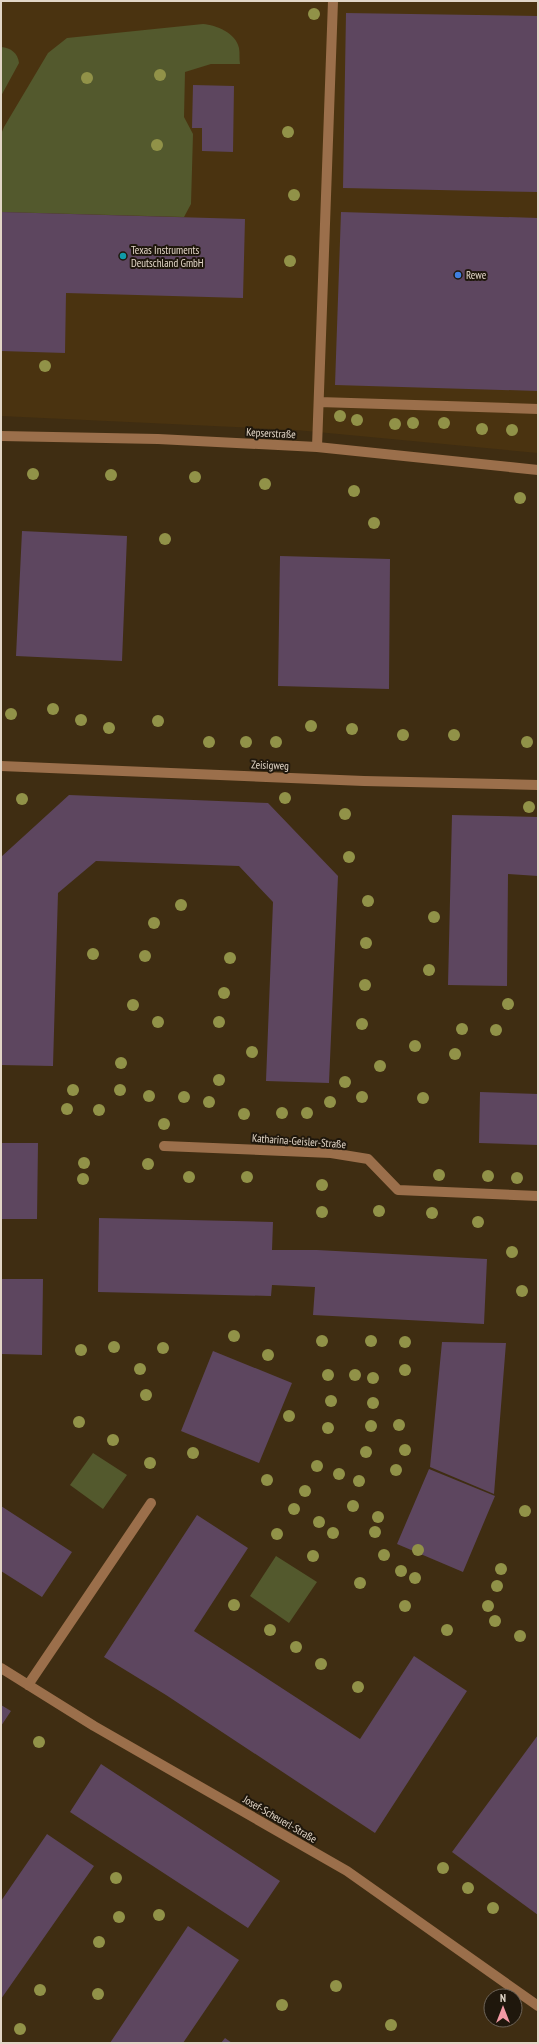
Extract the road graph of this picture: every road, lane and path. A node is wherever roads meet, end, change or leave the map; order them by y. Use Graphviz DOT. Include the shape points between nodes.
graph roads {
  1 [pos="334,1"];
  2 [pos="319,402"];
  3 [pos="538,409"];
  4 [pos="1,436"];
  5 [pos="317,447"];
  6 [pos="538,470"];
  7 [pos="1,766"];
  8 [pos="538,785"];
  9 [pos="164,1146"];
  10 [pos="538,1196"];
  11 [pos="151,1503"];
  12 [pos="1,1668"];
  13 [pos="28,1685"];
  14 [pos="538,2006"];
  1 -- 2 [label="street"];
  2 -- 3 [label="street"];
  2 -- 5 [label="street"];
  4 -- 5 [label="street, Kepserstraße" via="158,439"];
  5 -- 6 [label="street, Kepserstraße"];
  7 -- 8 [label="street, Zeisigweg" via="364,781"];
  9 -- 10 [label="street, Katharina-Geisler-Straße" via="331,1153 368,1159 398,1190"];
  11 -- 13 [label="street"];
  12 -- 13 [label="street, Josef-Scheuerl-Straße"];
  13 -- 14 [label="street, Josef-Scheuerl-Straße" via="94,1726 347,1871"];
}
